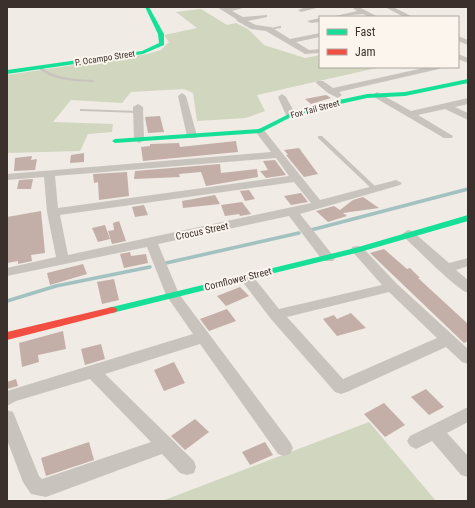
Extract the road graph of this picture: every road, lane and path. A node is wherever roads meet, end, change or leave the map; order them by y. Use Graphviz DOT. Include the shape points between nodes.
graph roads {
  1 [pos="147,7"];
  2 [pos="243,7"];
  3 [pos="317,7"];
  4 [pos="354,7"];
  5 [pos="388,7"];
  6 [pos="223,8"];
  7 [pos="301,10"];
  8 [pos="364,12"];
  9 [pos="265,16"];
  10 [pos="340,16"];
  11 [pos="373,16"];
  12 [pos="408,16"];
  13 [pos="241,20"];
  14 [pos="319,20"];
  15 [pos="233,21"];
  16 [pos="311,21"];
  17 [pos="280,27"];
  18 [pos="268,29"];
  19 [pos="319,35"];
  20 [pos="459,38"];
  21 [pos="290,41"];
  22 [pos="468,43"];
  23 [pos="319,51"];
  24 [pos="459,56"];
  25 [pos="468,61"];
  26 [pos="39,68"];
  27 [pos="434,68"];
  28 [pos="7,72"];
  29 [pos="93,80"];
  30 [pos="468,81"];
  31 [pos="320,84"];
  32 [pos="331,91"];
  33 [pos="377,95"];
  34 [pos="182,96"];
  35 [pos="282,96"];
  36 [pos="346,101"];
  37 [pos="468,101"];
  38 [pos="446,106"];
  39 [pos="138,109"];
  40 [pos="82,110"];
  41 [pos="291,114"];
  42 [pos="409,114"];
  43 [pos="468,117"];
  44 [pos="260,131"];
  45 [pos="192,136"];
  46 [pos="448,136"];
  47 [pos="320,137"];
  48 [pos="139,140"];
  49 [pos="115,141"];
  50 [pos="278,155"];
  51 [pos="49,174"];
  52 [pos="7,177"];
  53 [pos="296,178"];
  54 [pos="396,183"];
  55 [pos="374,188"];
  56 [pos="318,205"];
  57 [pos="53,212"];
  58 [pos="292,212"];
  59 [pos="468,218"];
  60 [pos="408,234"];
  61 [pos="151,242"];
  62 [pos="357,250"];
  63 [pos="328,258"];
  64 [pos="63,260"];
  65 [pos="468,262"];
  66 [pos="445,269"];
  67 [pos="7,272"];
  68 [pos="246,277"];
  69 [pos="392,286"];
  70 [pos="468,288"];
  71 [pos="173,296"];
  72 [pos="276,315"];
  73 [pos="7,336"];
  74 [pos="203,337"];
  75 [pos="447,340"];
  76 [pos="468,358"];
  77 [pos="93,372"];
  78 [pos="7,399"];
  79 [pos="468,414"];
  80 [pos="7,416"];
  81 [pos="434,431"];
  82 [pos="416,441"];
  83 [pos="166,445"];
  84 [pos="284,448"];
  85 [pos="187,467"];
  86 [pos="468,469"];
  1 -- 26 [label="street, P. Ocampo Street" via="161,34 162,44 158,47 143,52"];
  2 -- 6 [label="street"];
  3 -- 7 [label="street"];
  4 -- 8 [label="street"];
  5 -- 12 [label="street"];
  6 -- 13 [label="street"];
  8 -- 10 [label="street"];
  8 -- 11 [label="street"];
  9 -- 13 [label="street"];
  13 -- 15 [label="street"];
  13 -- 18 [label="street" via="254,27"];
  14 -- 16 [label="street"];
  17 -- 18 [label="lane"];
  18 -- 21 [label="street"];
  19 -- 21 [label="street"];
  20 -- 22 [label="street"];
  21 -- 23 [label="street" via="308,52"];
  24 -- 25 [label="street"];
  26 -- 28 [label="street, P. Ocampo Street"];
  26 -- 29 [label="lane" via="42,72 55,76"];
  27 -- 32 [label="street"];
  30 -- 33 [label="street, Fox Tail Street" via="405,94"];
  31 -- 32 [label="street"];
  32 -- 36 [label="street"];
  33 -- 36 [label="street, Fox Tail Street"];
  33 -- 42 [label="street"];
  34 -- 45 [label="street"];
  35 -- 41 [label="street"];
  36 -- 41 [label="street, Fox Tail Street"];
  37 -- 38 [label="street"];
  38 -- 42 [label="street"];
  38 -- 43 [label="street"];
  39 -- 40 [label="lane"];
  39 -- 48 [label="street"];
  41 -- 44 [label="street, Fox Tail Street"];
  42 -- 46 [label="street"];
  44 -- 45 [label="street, Fox Tail Street"];
  44 -- 50 [label="street"];
  45 -- 48 [label="street, Fox Tail Street"];
  47 -- 55 [label="lane"];
  48 -- 49 [label="street, Fox Tail Street"];
  50 -- 51 [label="street"];
  50 -- 53 [label="street"];
  51 -- 52 [label="street"];
  51 -- 57 [label="street"];
  53 -- 56 [label="street"];
  53 -- 57 [label="street"];
  54 -- 55 [label="street, Crocus Street"];
  55 -- 56 [label="street, Crocus Street"];
  56 -- 58 [label="street, Crocus Street"];
  57 -- 64 [label="street"];
  58 -- 61 [label="street, Crocus Street"];
  58 -- 63 [label="street"];
  59 -- 60 [label="street, Cornflower Street"];
  60 -- 62 [label="street, Cornflower Street"];
  60 -- 66 [label="street"];
  61 -- 64 [label="street, Crocus Street"];
  61 -- 71 [label="street"];
  62 -- 63 [label="street, Cornflower Street"];
  62 -- 69 [label="street"];
  63 -- 68 [label="street, Cornflower Street"];
  64 -- 67 [label="street, Crocus Street"];
  65 -- 66 [label="street"];
  66 -- 70 [label="street"];
  68 -- 71 [label="street, Cornflower Street"];
  68 -- 72 [label="street"];
  69 -- 72 [label="street"];
  69 -- 75 [label="street"];
  71 -- 73 [label="street, Cornflower Street"];
  71 -- 74 [label="street"];
  72 -- 75 [label="street" via="342,387"];
  74 -- 77 [label="street"];
  74 -- 84 [label="street"];
  75 -- 76 [label="street"];
  77 -- 78 [label="street"];
  77 -- 83 [label="street"];
  79 -- 81 [label="street"];
  80 -- 83 [label="street" via="32,482 38,488 46,488"];
  81 -- 82 [label="street"];
  81 -- 86 [label="street"];
  83 -- 85 [label="street"];
}
